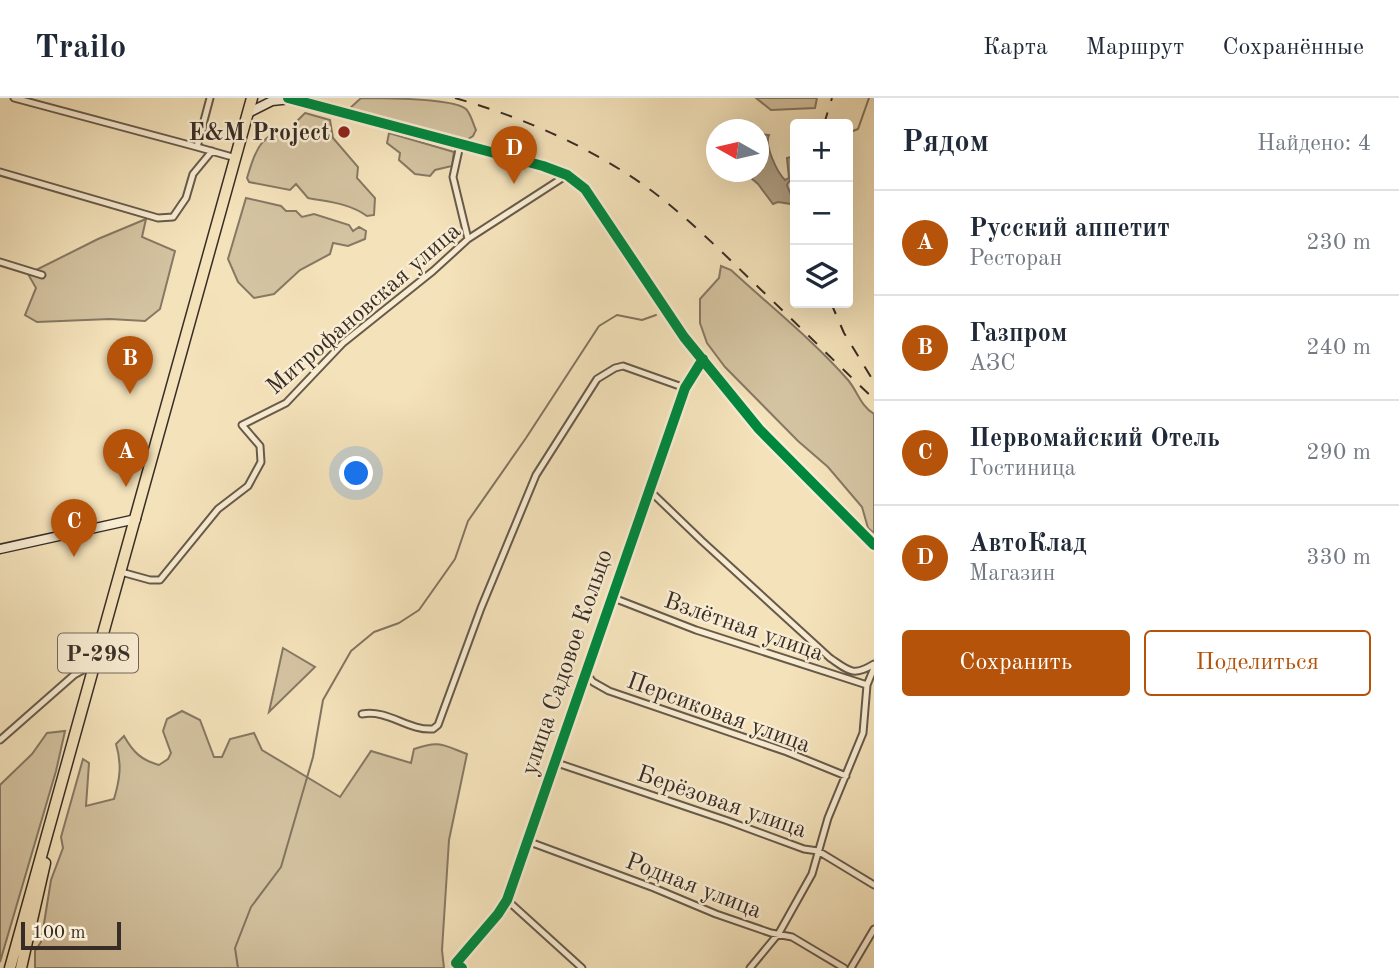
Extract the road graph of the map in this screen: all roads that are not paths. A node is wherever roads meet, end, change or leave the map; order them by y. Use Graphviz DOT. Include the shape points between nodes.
graph roads {
  1 [pos="14,98"];
  2 [pos="210,98"];
  3 [pos="252,98"];
  4 [pos="290,98"];
  5 [pos="248,113"];
  6 [pos="460,145"];
  7 [pos="197,147"];
  8 [pos="212,152"];
  9 [pos="236,158"];
  10 [pos="0,172"];
  11 [pos="567,175"];
  12 [pos="468,239"];
  13 [pos="0,262"];
  14 [pos="42,275"];
  15 [pos="703,359"];
  16 [pos="685,388"];
  17 [pos="648,489"];
  18 [pos="136,519"];
  19 [pos="874,545"];
  20 [pos="0,548"];
  21 [pos="121,572"];
  22 [pos="611,597"];
  23 [pos="95,664"];
  24 [pos="874,666"];
  25 [pos="585,671"];
  26 [pos="867,685"];
  27 [pos="869,709"];
  28 [pos="362,714"];
  29 [pos="0,740"];
  30 [pos="554,762"];
  31 [pos="846,776"];
  32 [pos="62,787"];
  33 [pos="527,841"];
  34 [pos="818,851"];
  35 [pos="874,885"];
  36 [pos="507,900"];
  37 [pos="874,929"];
  38 [pos="779,933"];
  39 [pos="10,968"];
  40 [pos="22,968"];
  41 [pos="462,968"];
  42 [pos="582,968"];
  43 [pos="750,968"];
  44 [pos="844,968"];
  45 [pos="851,968"];
  1 -- 7 [label="street"];
  2 -- 7 [label="street"];
  3 -- 5 [label="highway, Р-298"];
  4 -- 5 [label="street" via="272,100"];
  4 -- 6 [label="street"];
  5 -- 9 [label="highway, Р-298"];
  6 -- 11 [label="street"];
  6 -- 12 [label="street" via="453,177"];
  7 -- 8 [label="street"];
  8 -- 9 [label="street"];
  8 -- 10 [label="street" via="193,174 186,198 173,217 158,218"];
  9 -- 18 [label="highway, Р-298"];
  11 -- 12 [label="street, Митрофановская улица"];
  11 -- 15 [label="street" via="598,206"];
  12 -- 21 [label="street, Митрофановская улица" via="343,344 286,402 242,425 260,446 261,462 248,486 219,509 160,580"];
  13 -- 14 [label="street"];
  15 -- 16 [label="street, улица Садовое Кольцо"];
  15 -- 19 [label="street" via="759,429"];
  16 -- 17 [label="street, улица Садовое Кольцо"];
  16 -- 28 [label="street" via="623,366 597,379 536,475 438,725 423,730 384,715"];
  17 -- 22 [label="street, улица Садовое Кольцо"];
  17 -- 24 [label="street" via="830,658 856,673"];
  18 -- 20 [label="street"];
  18 -- 21 [label="highway, Р-298"];
  21 -- 23 [label="highway, Р-298"];
  22 -- 25 [label="street, улица Садовое Кольцо"];
  22 -- 26 [label="street, Взлётная улица" via="696,630"];
  23 -- 29 [label="street" via="74,676"];
  23 -- 32 [label="highway, Р-298"];
  24 -- 26 [label="street"];
  25 -- 30 [label="street, улица Садовое Кольцо"];
  25 -- 31 [label="street, Персиковая улица" via="609,691"];
  26 -- 27 [label="street"];
  27 -- 31 [label="street"];
  30 -- 33 [label="street, улица Садовое Кольцо"];
  30 -- 34 [label="street, Берёзовая улица"];
  31 -- 34 [label="street"];
  32 -- 39 [label="highway, Р-298"];
  32 -- 40 [label="highway, Р-298"];
  33 -- 36 [label="street, улица Садовое Кольцо"];
  33 -- 38 [label="street, Родная улица" via="716,914"];
  34 -- 35 [label="street, Берёзовая улица"];
  34 -- 38 [label="street" via="812,874"];
  36 -- 41 [label="street, улица Садовое Кольцо" via="456,963"];
  36 -- 42 [label="street"];
  37 -- 45 [label="street"];
  38 -- 43 [label="street"];
  38 -- 44 [label="street, Родная улица"];
}
